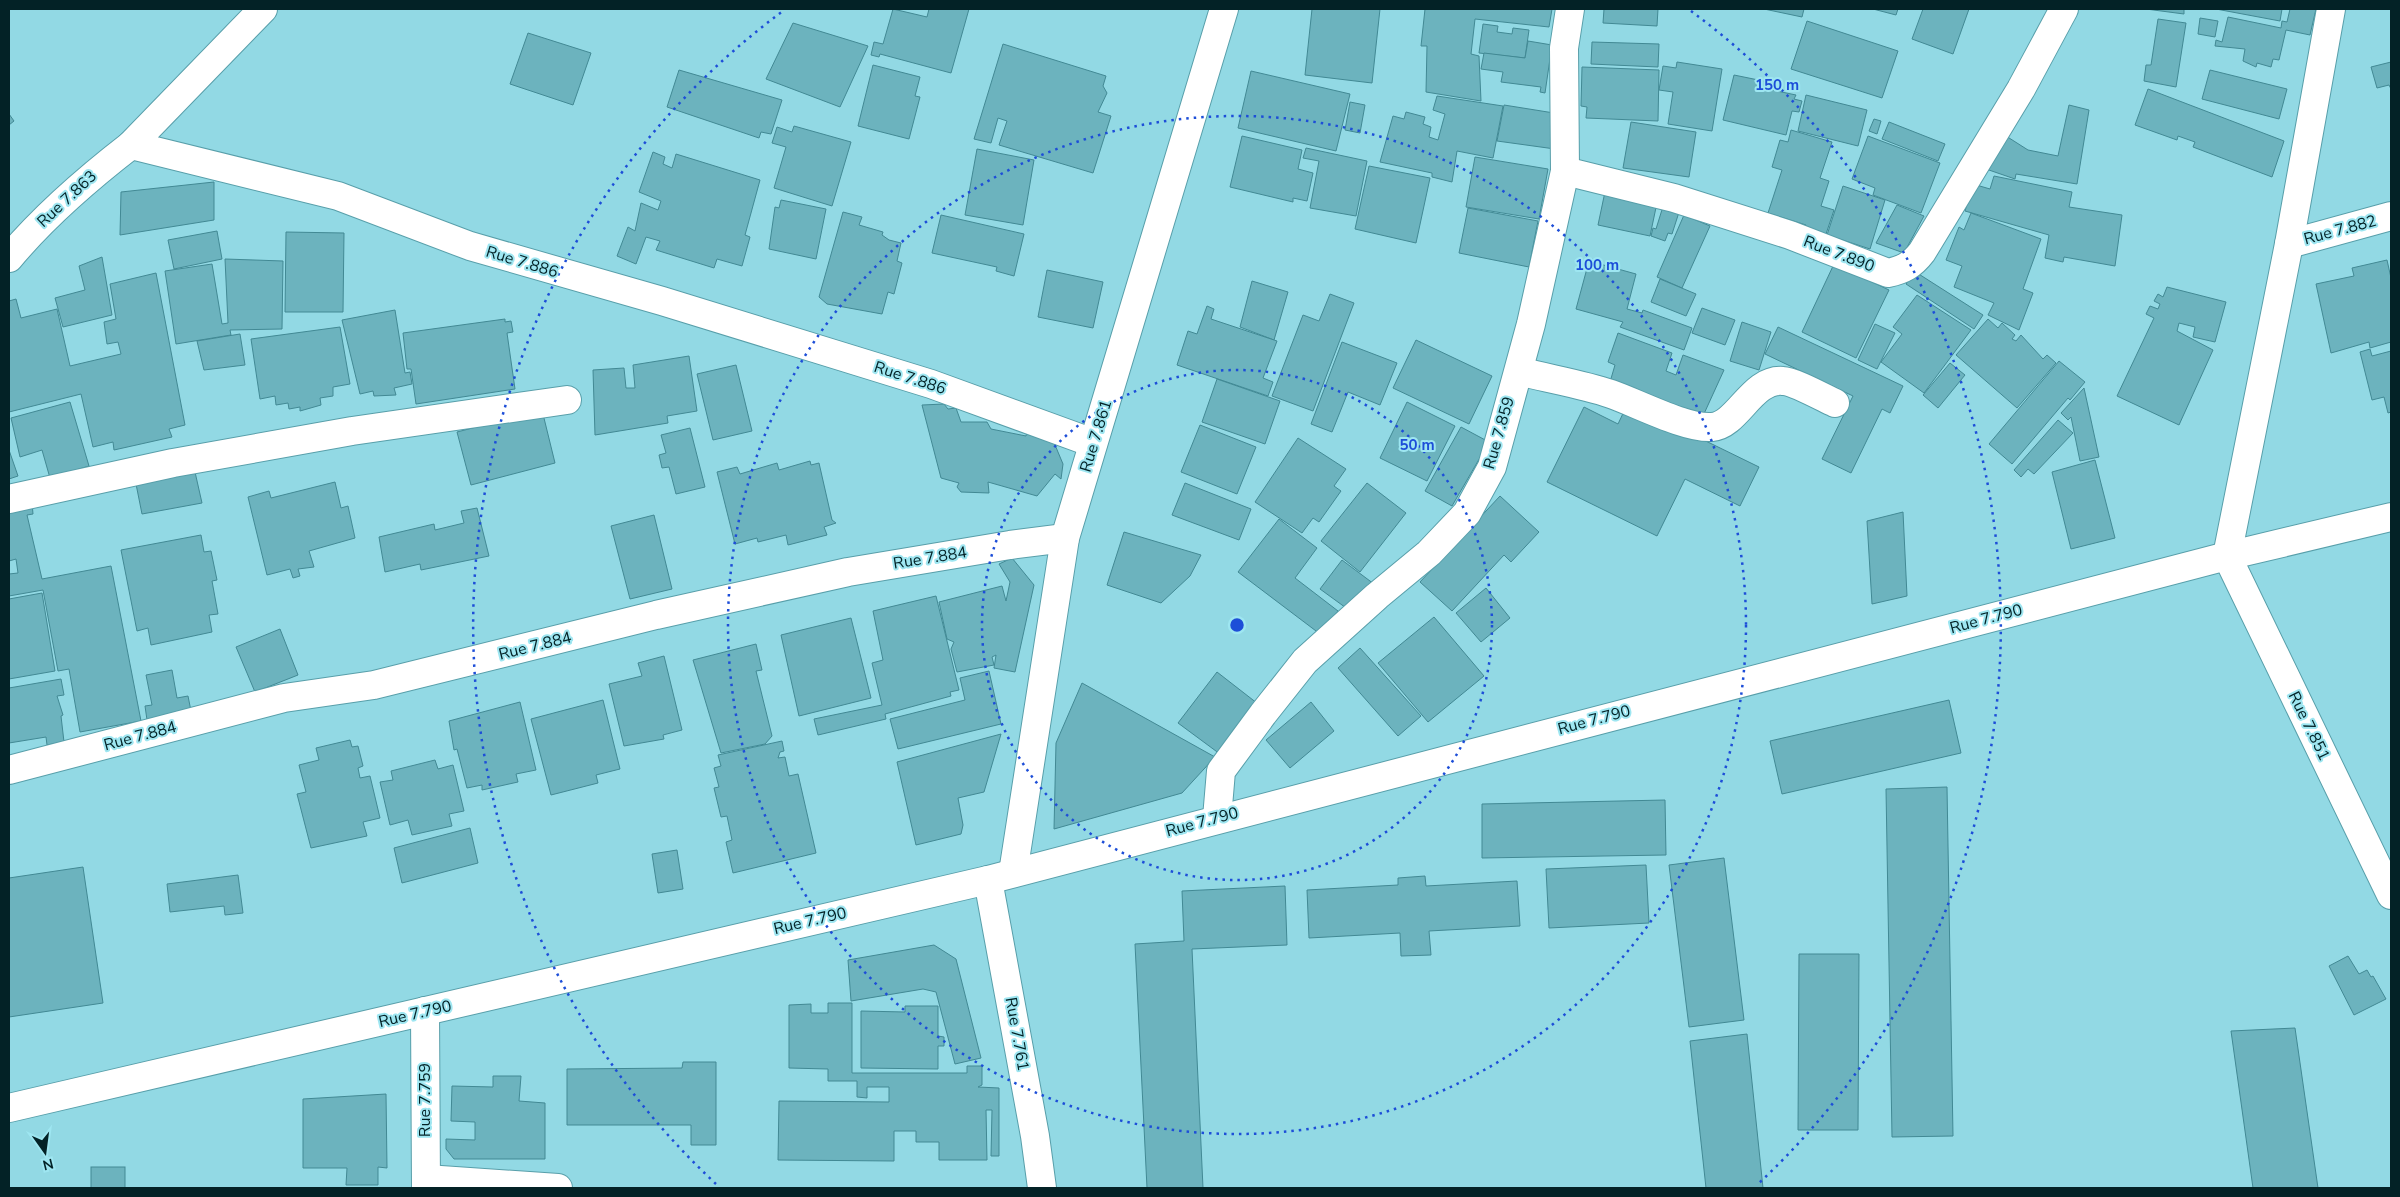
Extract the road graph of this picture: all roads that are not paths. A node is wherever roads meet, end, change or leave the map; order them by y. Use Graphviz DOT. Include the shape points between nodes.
graph roads {
  1 [pos="263,9"];
  2 [pos="1570,9"];
  3 [pos="2064,9"];
  4 [pos="2331,9"];
  5 [pos="1219,10"];
  6 [pos="131,145"];
  7 [pos="1564,171"];
  8 [pos="2391,216"];
  9 [pos="2290,244"];
  10 [pos="9,258"];
  11 [pos="1519,371"];
  12 [pos="567,400"];
  13 [pos="1835,403"];
  14 [pos="1093,443"];
  15 [pos="9,499"];
  16 [pos="2391,517"];
  17 [pos="1065,538"];
  18 [pos="2227,556"];
  19 [pos="9,770"];
  20 [pos="1217,818"];
  21 [pos="1001,876"];
  22 [pos="2391,895"];
  23 [pos="424,1011"];
  24 [pos="9,1108"];
  25 [pos="426,1184"];
  26 [pos="558,1188"];
  27 [pos="1042,1188"];
  1 -- 6 [label="street"];
  2 -- 7 [label="street, Rue 7.859" via="1564,58"];
  3 -- 7 [label="street, Rue 7.890" via="2022,89 1922,252 1902,270 1888,273 1790,235 1674,198"];
  4 -- 9 [label="street"];
  5 -- 14 [label="street, Rue 7.861"];
  6 -- 10 [label="street, Rue 7.863" via="89,177"];
  6 -- 14 [label="street, Rue 7.886" via="338,196 470,246 931,384"];
  7 -- 11 [label="street, Rue 7.859"];
  8 -- 9 [label="street, Rue 7.882"];
  9 -- 18 [label="street"];
  11 -- 13 [label="street" via="1610,393 1695,426 1713,427 1728,421 1751,395 1782,380"];
  11 -- 20 [label="street, Rue 7.859" via="1508,400 1492,467 1467,512 1429,553 1305,661 1221,771"];
  12 -- 15 [label="street" via="173,463"];
  14 -- 17 [label="street, Rue 7.861"];
  16 -- 18 [label="street, Rue 7.790"];
  17 -- 19 [label="street, Rue 7.884" via="1010,544 848,572 656,615 374,685 284,698"];
  17 -- 21 [label="street, Rue 7.861"];
  18 -- 20 [label="street, Rue 7.790"];
  18 -- 22 [label="street, Rue 7.851"];
  20 -- 21 [label="street, Rue 7.790"];
  21 -- 23 [label="street, Rue 7.790"];
  21 -- 27 [label="street, Rue 7.761"];
  23 -- 24 [label="street, Rue 7.790"];
  23 -- 25 [label="street, Rue 7.759"];
  25 -- 26 [label="street"];
}
